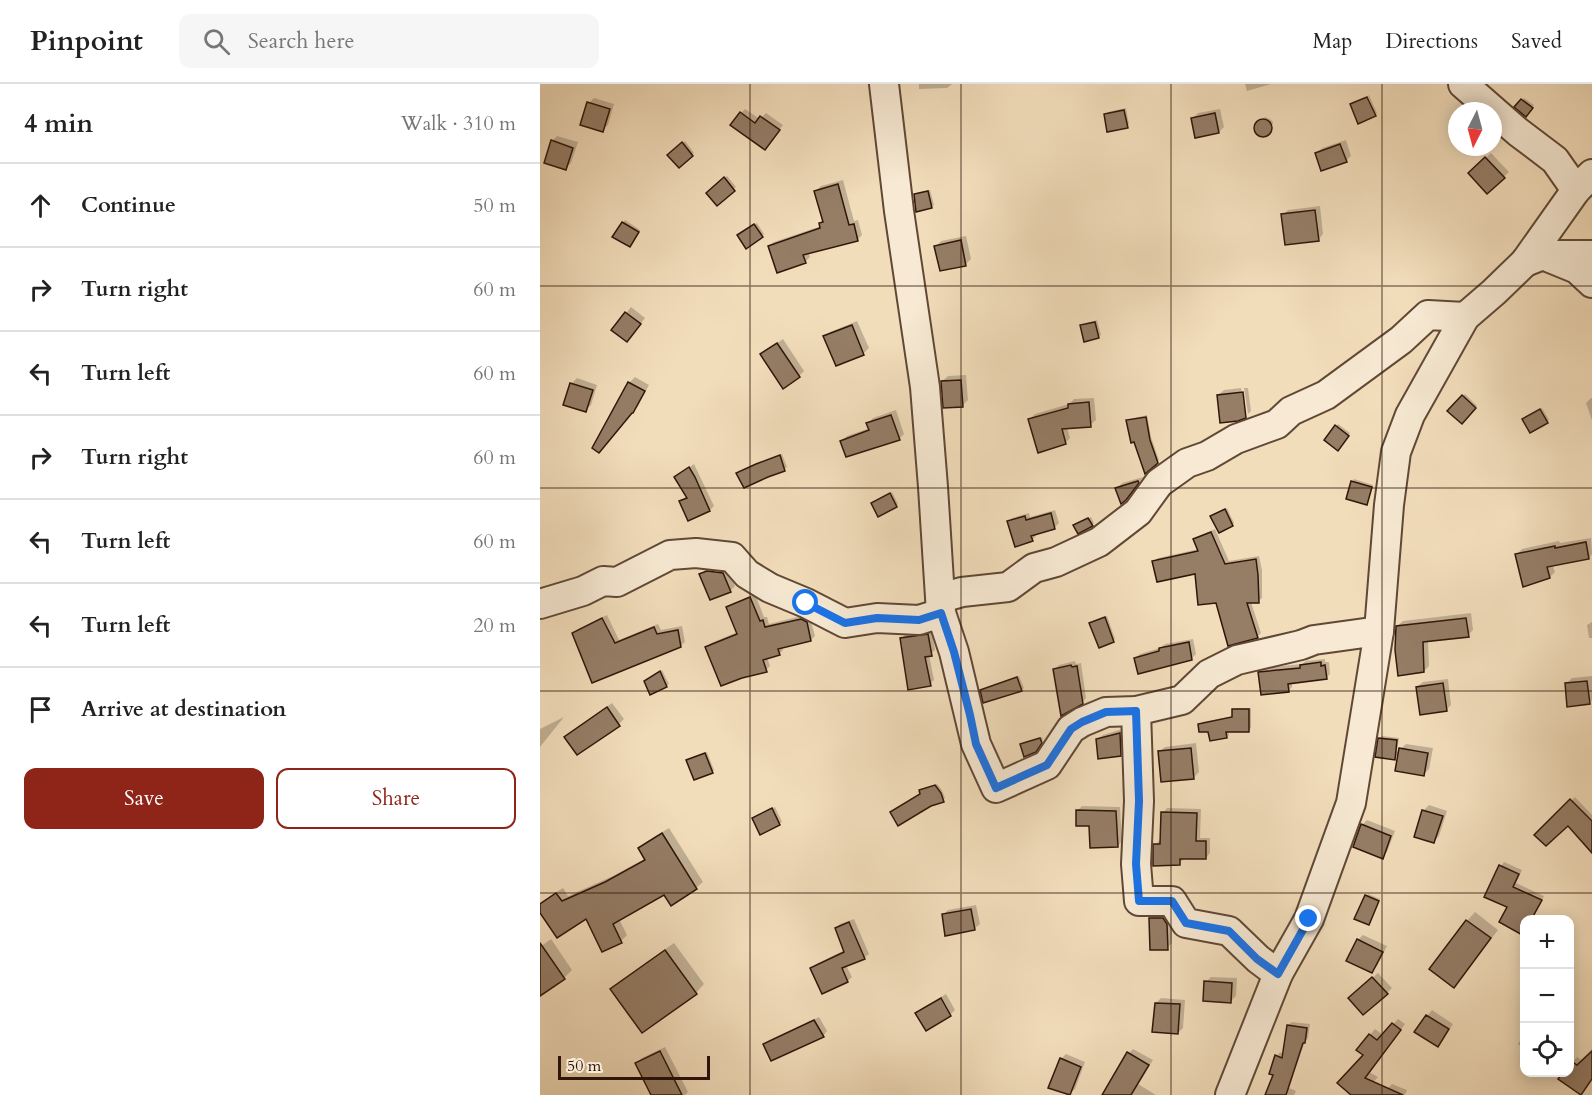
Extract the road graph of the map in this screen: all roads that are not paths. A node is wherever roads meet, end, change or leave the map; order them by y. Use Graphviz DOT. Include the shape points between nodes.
graph roads {
  1 [pos="884,84"];
  2 [pos="1463,84"];
  3 [pos="1584,182"];
  4 [pos="1592,255"];
  5 [pos="1534,259"];
  6 [pos="1592,283"];
  7 [pos="1465,317"];
  8 [pos="540,604"];
  9 [pos="941,606"];
  10 [pos="1379,631"];
  11 [pos="1136,711"];
  12 [pos="1278,974"];
  13 [pos="1230,1095"];
  1 -- 9 [label="street" via="925,387"];
  2 -- 3 [label="street"];
  3 -- 5 [label="street"];
  4 -- 5 [label="street"];
  5 -- 6 [label="street" via="1577,268"];
  5 -- 7 [label="street"];
  7 -- 9 [label="street" via="1428,315 1401,340 1326,395 1291,411 1276,424 1187,463 1159,483 1138,512 1099,542 1034,568 1008,587 962,592"];
  7 -- 10 [label="street" via="1410,415 1396,452"];
  8 -- 9 [label="street" via="603,581 617,582 670,555 696,554 732,556 747,574 770,588 845,623 877,618 919,620"];
  9 -- 11 [label="street" via="976,744 996,788 1047,765 1071,729 1082,722 1106,712"];
  10 -- 11 [label="street" via="1314,640 1237,660 1209,674 1182,700"];
  10 -- 12 [label="street" via="1351,803 1309,919"];
  11 -- 12 [label="street" via="1139,901 1172,901 1186,923 1229,931"];
  12 -- 13 [label="street"];
}
